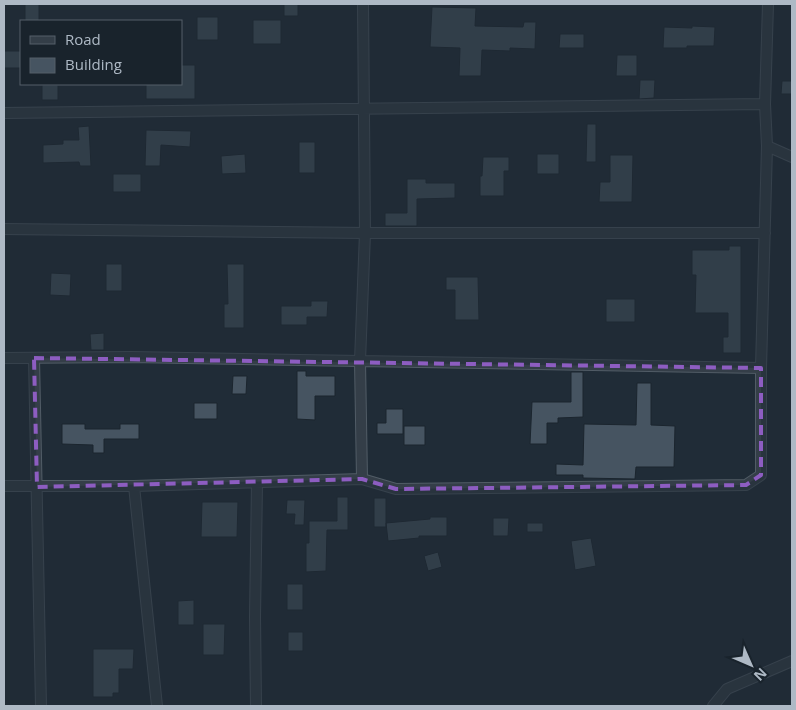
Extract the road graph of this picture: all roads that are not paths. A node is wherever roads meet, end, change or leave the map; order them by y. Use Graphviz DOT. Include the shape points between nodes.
graph roads {
  1 [pos="363,4"];
  2 [pos="768,4"];
  3 [pos="765,104"];
  4 [pos="365,109"];
  5 [pos="4,113"];
  6 [pos="767,146"];
  7 [pos="792,157"];
  8 [pos="4,229"];
  9 [pos="366,233"];
  10 [pos="765,234"];
  11 [pos="4,358"];
  12 [pos="34,358"];
  13 [pos="360,361"];
  14 [pos="761,368"];
  15 [pos="362,479"];
  16 [pos="257,483"];
  17 [pos="4,486"];
  18 [pos="134,486"];
  19 [pos="37,487"];
  20 [pos="792,661"];
  21 [pos="41,706"];
  22 [pos="158,706"];
  23 [pos="256,706"];
  24 [pos="712,706"];
  1 -- 4 [label="street"];
  2 -- 3 [label="street"];
  3 -- 4 [label="street"];
  3 -- 6 [label="street"];
  4 -- 5 [label="street"];
  4 -- 9 [label="street"];
  6 -- 7 [label="street"];
  6 -- 10 [label="street"];
  8 -- 9 [label="street"];
  9 -- 10 [label="street"];
  9 -- 13 [label="street"];
  10 -- 14 [label="street"];
  11 -- 12 [label="street"];
  12 -- 13 [label="street"];
  12 -- 19 [label="street"];
  13 -- 14 [label="street"];
  13 -- 15 [label="street"];
  14 -- 15 [label="street" via="761,475 746,485 396,489"];
  15 -- 16 [label="street"];
  16 -- 18 [label="street"];
  16 -- 23 [label="street"];
  17 -- 19 [label="street"];
  18 -- 19 [label="street"];
  18 -- 22 [label="street"];
  19 -- 21 [label="street"];
  20 -- 24 [label="street" via="727,689"];
}
